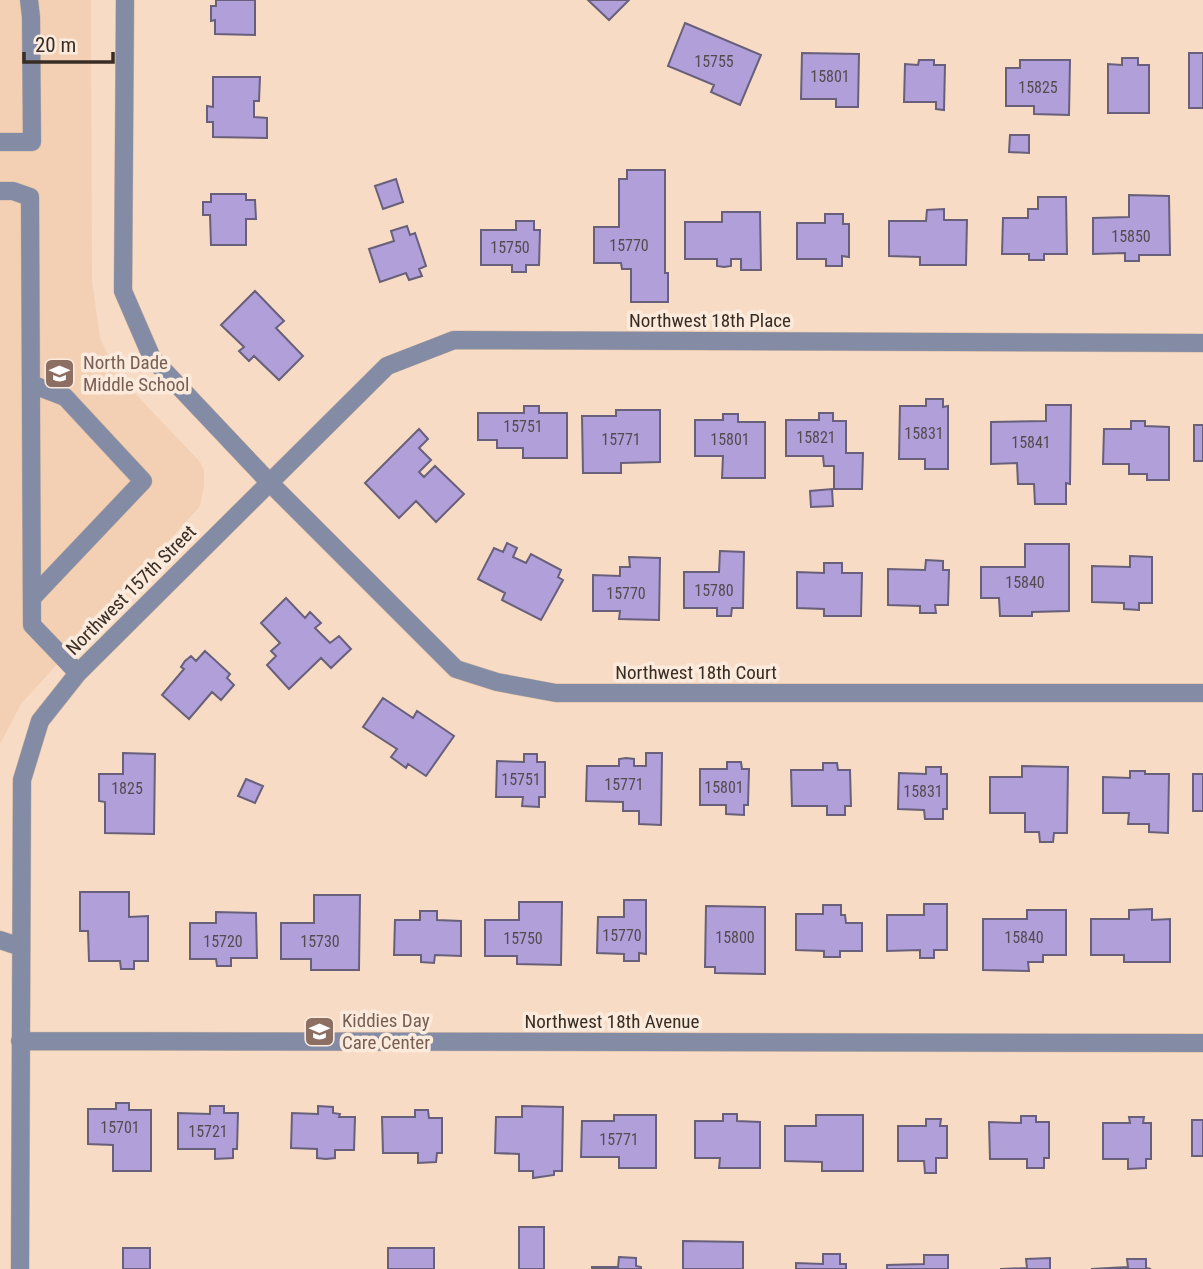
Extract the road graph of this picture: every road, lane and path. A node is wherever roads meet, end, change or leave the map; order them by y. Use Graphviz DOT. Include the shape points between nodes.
graph roads {
  1 [pos="29,0"];
  2 [pos="125,0"];
  3 [pos="0,142"];
  4 [pos="0,191"];
  5 [pos="1203,343"];
  6 [pos="31,384"];
  7 [pos="269,482"];
  8 [pos="32,598"];
  9 [pos="78,673"];
  10 [pos="1203,693"];
  11 [pos="0,940"];
  12 [pos="21,947"];
  13 [pos="20,1041"];
  14 [pos="1203,1043"];
  15 [pos="20,1269"];
  1 -- 3 [label="street" via="32,142"];
  2 -- 7 [label="street" via="122,292 152,358"];
  4 -- 6 [label="street" via="30,197"];
  5 -- 7 [label="street, Northwest 18th Place" via="454,340 387,366"];
  6 -- 8 [label="street"];
  6 -- 8 [label="street" via="65,397 144,481"];
  7 -- 9 [label="street, Northwest 157th Street"];
  7 -- 10 [label="street, Northwest 18th Court" via="456,669 497,682 556,693"];
  8 -- 9 [label="street" via="32,625"];
  9 -- 12 [label="street, Northwest 157th Street" via="40,721 22,780"];
  11 -- 12 [label="street"];
  12 -- 13 [label="street, Northwest 157th Street"];
  13 -- 14 [label="street, Northwest 18th Avenue"];
  13 -- 15 [label="street, Northwest 157th Street"];
}
